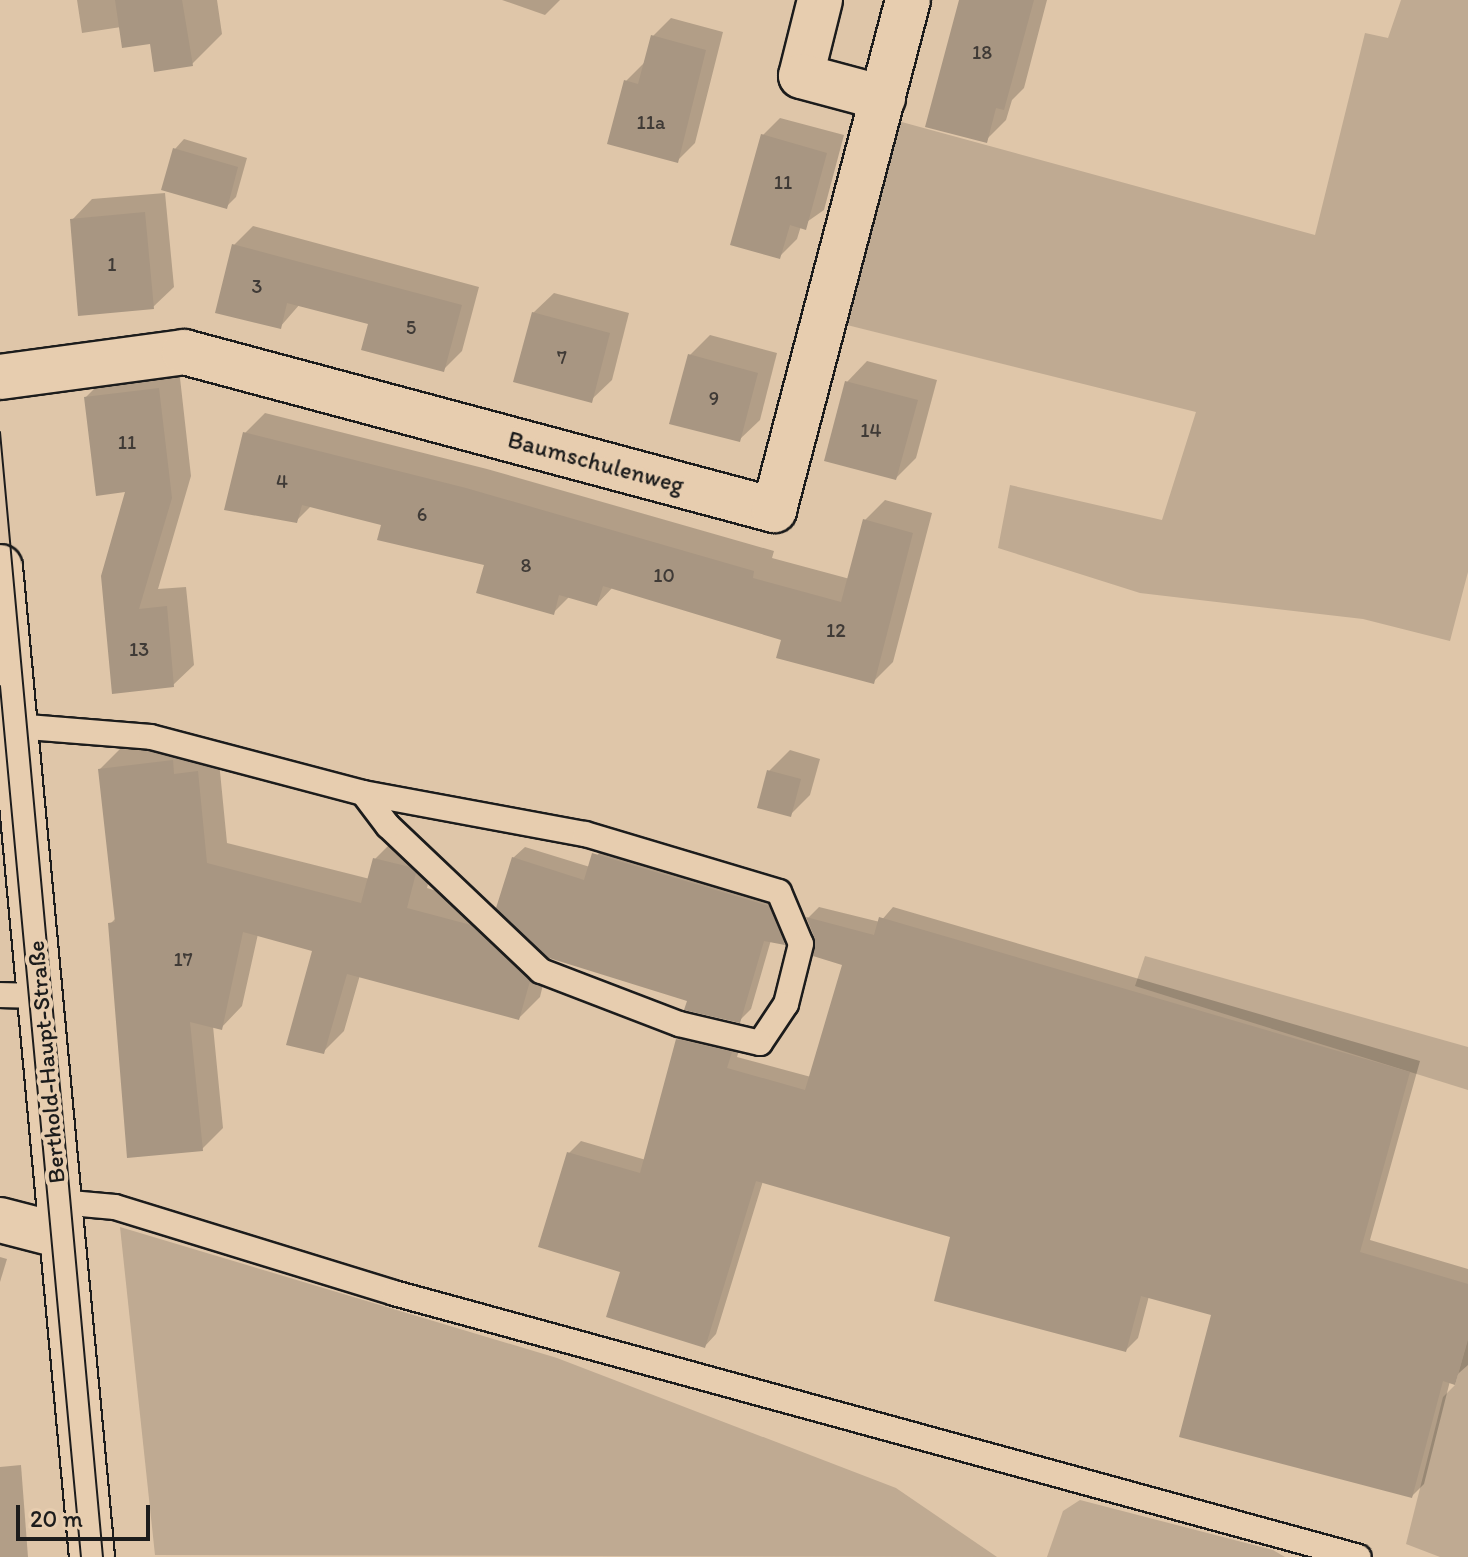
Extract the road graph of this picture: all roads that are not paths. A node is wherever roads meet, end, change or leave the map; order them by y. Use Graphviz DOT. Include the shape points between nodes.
graph roads {
  1 [pos="820,0"];
  2 [pos="908,0"];
  3 [pos="883,98"];
  4 [pos="0,377"];
  5 [pos="0,567"];
  6 [pos="15,726"];
  7 [pos="363,793"];
  8 [pos="20,996"];
  9 [pos="61,1219"];
  10 [pos="0,1220"];
  11 [pos="92,1557"];
  12 [pos="1359,1557"];
  1 -- 3 [label="street" via="801,76"];
  2 -- 3 [label="street, Baumschulenweg"];
  3 -- 4 [label="street, Baumschulenweg" via="774,510 184,352"];
  5 -- 6 [label="street, Berthold-Haupt-Straße"];
  6 -- 7 [label="lane" via="151,737"];
  6 -- 8 [label="street, Berthold-Haupt-Straße"];
  7 -- 7 [label="lane" via="388,826 541,971 679,1024 760,1043 786,1004 801,944 779,892 585,834"];
  8 -- 9 [label="street, Berthold-Haupt-Straße"];
  9 -- 10 [label="street"];
  9 -- 11 [label="street, Berthold-Haupt-Straße"];
  9 -- 12 [label="lane" via="115,1207 394,1293"];
}
